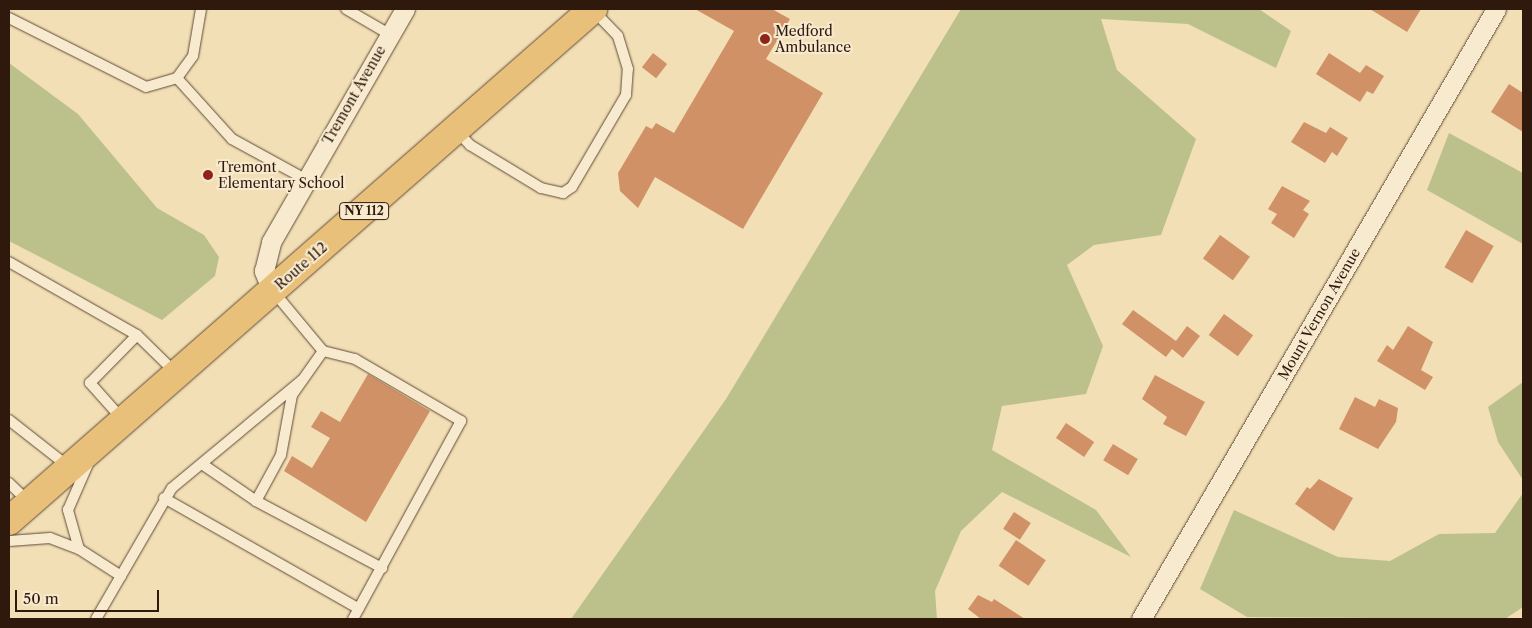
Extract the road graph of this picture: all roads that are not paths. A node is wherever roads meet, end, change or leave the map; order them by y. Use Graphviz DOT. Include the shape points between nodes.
graph roads {
  1 [pos="201,9"];
  2 [pos="346,9"];
  3 [pos="405,9"];
  4 [pos="592,9"];
  5 [pos="1496,9"];
  6 [pos="9,18"];
  7 [pos="389,34"];
  8 [pos="177,78"];
  9 [pos="456,130"];
  10 [pos="305,179"];
  11 [pos="9,262"];
  12 [pos="272,291"];
  13 [pos="137,335"];
  14 [pos="323,351"];
  15 [pos="177,374"];
  16 [pos="302,380"];
  17 [pos="9,420"];
  18 [pos="124,421"];
  19 [pos="100,441"];
  20 [pos="202,464"];
  21 [pos="70,468"];
  22 [pos="9,483"];
  23 [pos="164,498"];
  24 [pos="256,502"];
  25 [pos="30,503"];
  26 [pos="9,521"];
  27 [pos="9,541"];
  28 [pos="79,549"];
  29 [pos="382,568"];
  30 [pos="121,576"];
  31 [pos="359,608"];
  32 [pos="96,619"];
  33 [pos="353,619"];
  34 [pos="1141,619"];
  1 -- 8 [label="lane" via="193,56"];
  2 -- 7 [label="lane"];
  3 -- 7 [label="street, Tremont Avenue"];
  4 -- 9 [label="main road, Route 112 / NY 112"];
  4 -- 9 [label="lane" via="618,36 628,69 626,95 572,187 563,192 541,188 470,145"];
  5 -- 34 [label="street, Mount Vernon Avenue"];
  6 -- 8 [label="lane" via="146,87"];
  7 -- 10 [label="street, Tremont Avenue"];
  8 -- 10 [label="lane" via="232,140"];
  9 -- 12 [label="main road, Route 112 / NY 112"];
  10 -- 12 [label="street, Tremont Avenue" via="265,258 264,271"];
  11 -- 13 [label="lane"];
  12 -- 14 [label="lane"];
  12 -- 15 [label="main road, Route 112 / NY 112"];
  13 -- 15 [label="lane"];
  13 -- 18 [label="lane" via="90,383"];
  14 -- 16 [label="lane"];
  14 -- 29 [label="lane" via="355,359 460,420"];
  15 -- 18 [label="main road, Route 112 / NY 112"];
  16 -- 20 [label="lane"];
  16 -- 24 [label="lane" via="292,396 281,455"];
  17 -- 21 [label="lane"];
  18 -- 19 [label="main road, Route 112 / NY 112"];
  19 -- 21 [label="main road, Route 112 / NY 112"];
  19 -- 28 [label="lane" via="70,499 69,524"];
  20 -- 23 [label="lane"];
  20 -- 24 [label="lane"];
  21 -- 25 [label="main road, Route 112 / NY 112"];
  22 -- 25 [label="lane"];
  23 -- 30 [label="lane"];
  23 -- 31 [label="lane"];
  24 -- 29 [label="lane"];
  25 -- 26 [label="main road, Route 112 / NY 112"];
  27 -- 28 [label="lane" via="37,536"];
  28 -- 30 [label="lane"];
  29 -- 31 [label="lane"];
  30 -- 32 [label="lane"];
  31 -- 33 [label="lane"];
}
